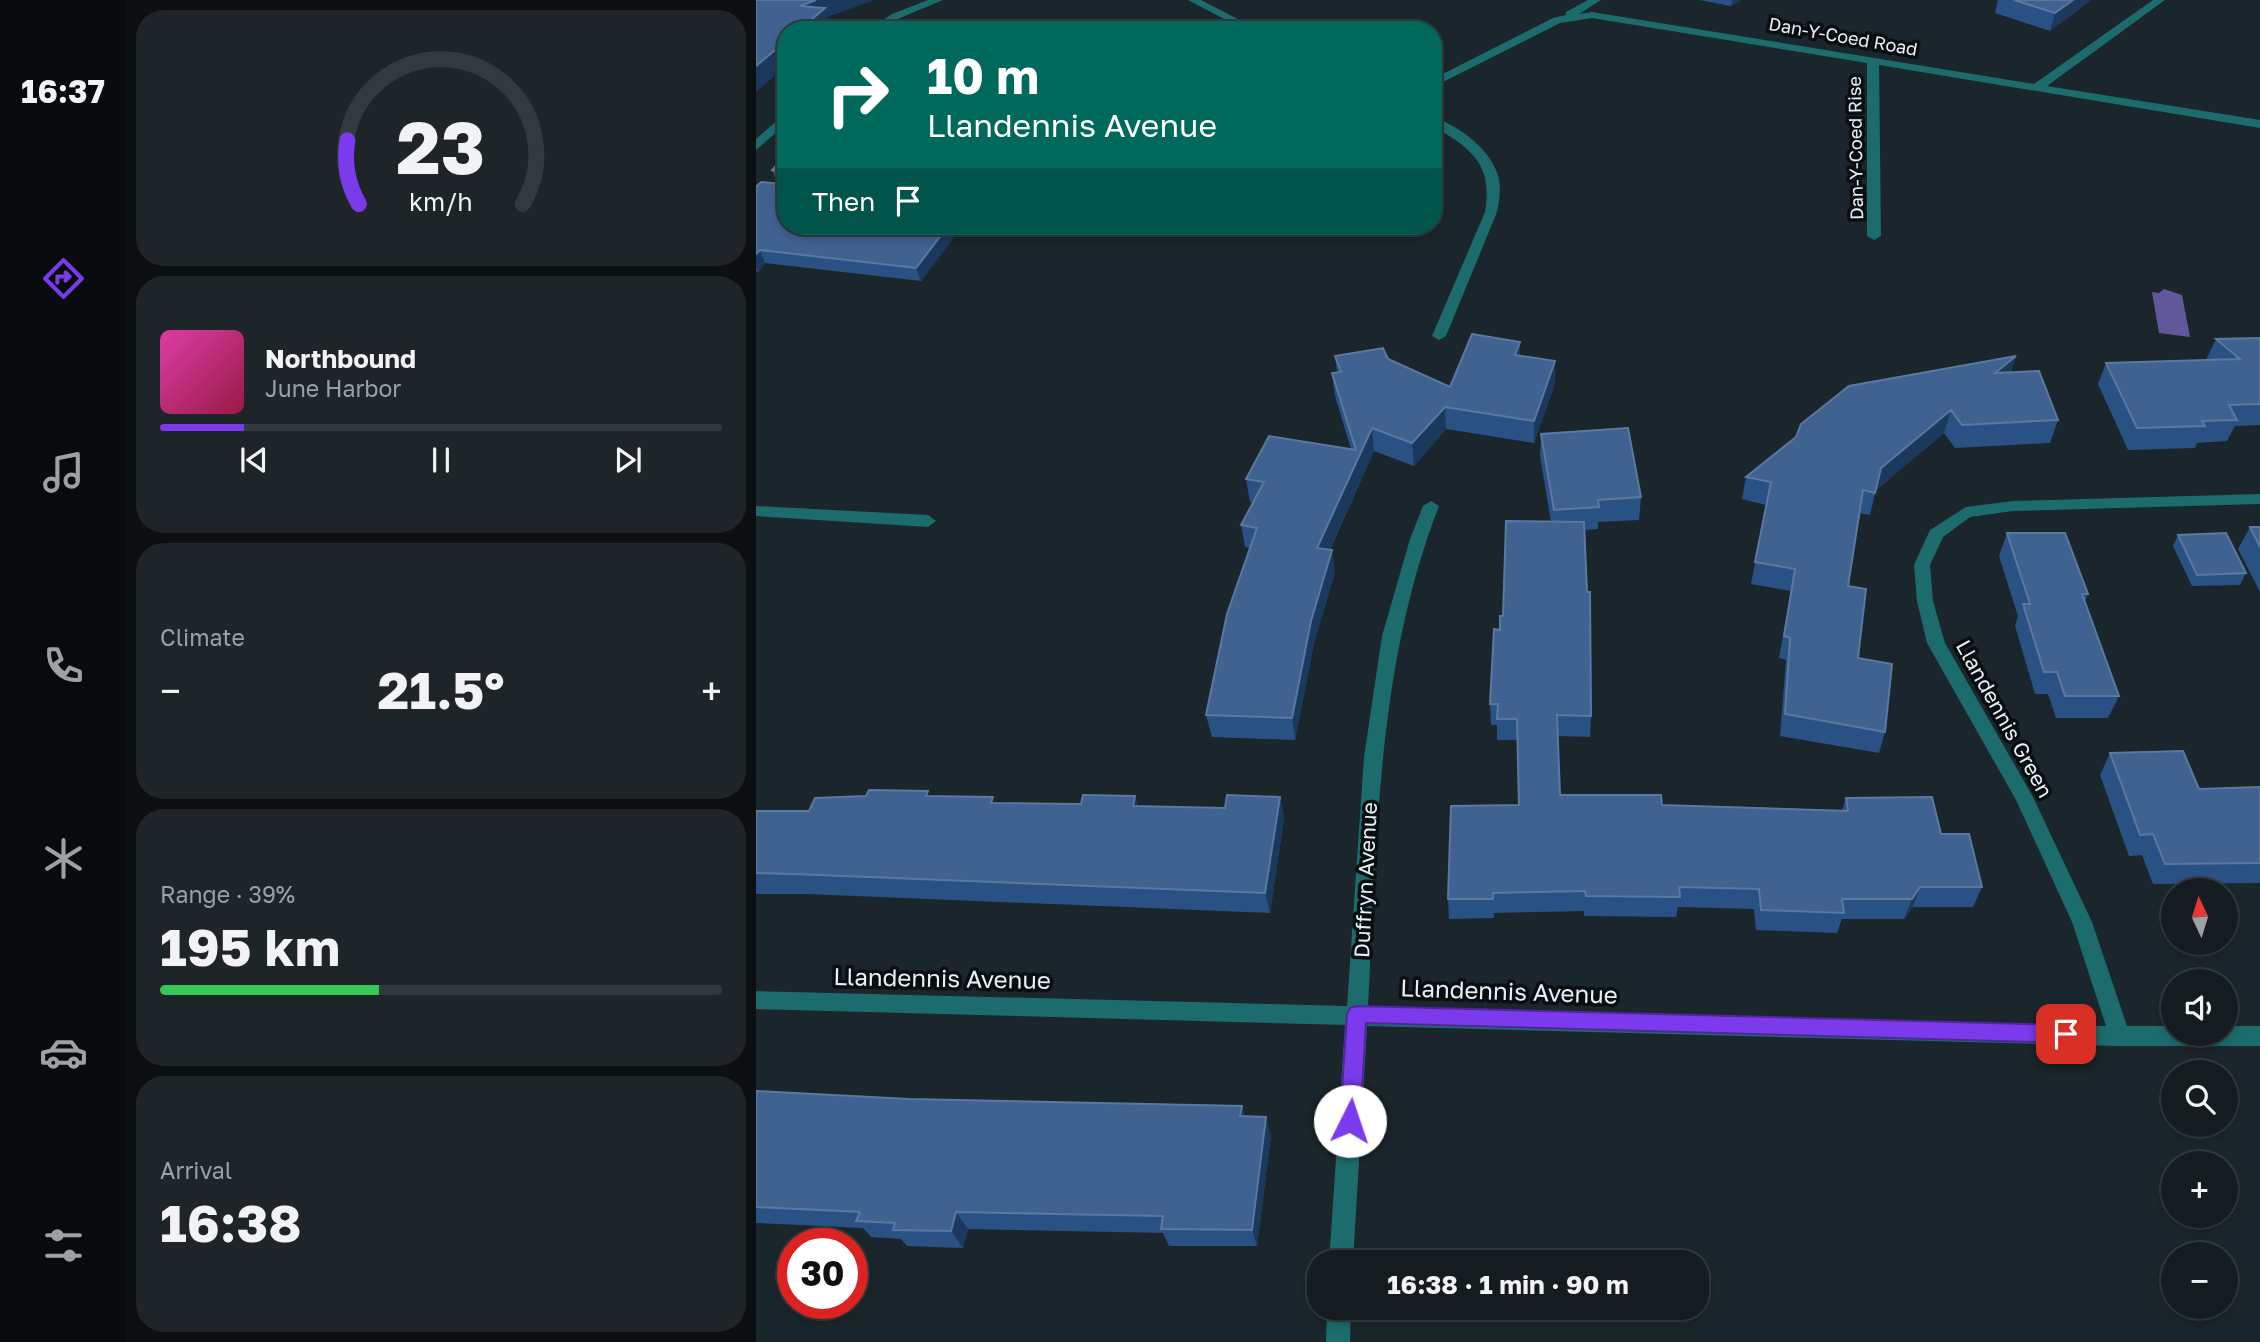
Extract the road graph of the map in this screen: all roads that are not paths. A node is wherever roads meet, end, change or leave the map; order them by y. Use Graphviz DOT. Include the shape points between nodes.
graph roads {
  1 [pos="938,0"];
  2 [pos="1192,0"];
  3 [pos="1596,0"];
  4 [pos="2160,0"];
  5 [pos="1557,20"];
  6 [pos="888,21"];
  7 [pos="1235,21"];
  8 [pos="1872,60"];
  9 [pos="1442,79"];
  10 [pos="2036,88"];
  11 [pos="2260,124"];
  12 [pos="777,126"];
  13 [pos="1442,126"];
  14 [pos="756,146"];
  15 [pos="1874,236"];
  16 [pos="1439,336"];
  17 [pos="2260,499"];
  18 [pos="1431,506"];
  19 [pos="756,511"];
  20 [pos="928,521"];
  21 [pos="756,1000"];
  22 [pos="1357,1014"];
  23 [pos="2120,1036"];
  24 [pos="2260,1036"];
  25 [pos="1342,1250"];
  26 [pos="1339,1320"];
  27 [pos="1338,1342"];
  1 -- 6 [label="street"];
  2 -- 7 [label="street"];
  3 -- 5 [label="street"];
  4 -- 10 [label="street"];
  5 -- 8 [label="street, Dan-Y-Coed Road" via="1612,16"];
  5 -- 9 [label="street, Dan-Y-Coed Road"];
  8 -- 10 [label="street, Dan-Y-Coed Road"];
  8 -- 15 [label="street, Dan-Y-Coed Rise"];
  10 -- 11 [label="street, Dan-Y-Coed Road"];
  12 -- 14 [label="street"];
  13 -- 16 [label="street" via="1479,152 1490,168 1495,197"];
  17 -- 23 [label="street, Llandennis Green" via="2013,506 1966,512 1936,534 1922,565 1936,643 2030,810 2082,922"];
  18 -- 22 [label="street, Duffryn Avenue" via="1391,636 1380,698"];
  19 -- 20 [label="street"];
  21 -- 22 [label="street, Llandennis Avenue"];
  22 -- 23 [label="street, Llandennis Avenue"];
  22 -- 25 [label="street, Duffryn Avenue"];
  23 -- 24 [label="street, Llandennis Avenue"];
  26 -- 27 [label="street"];
}
